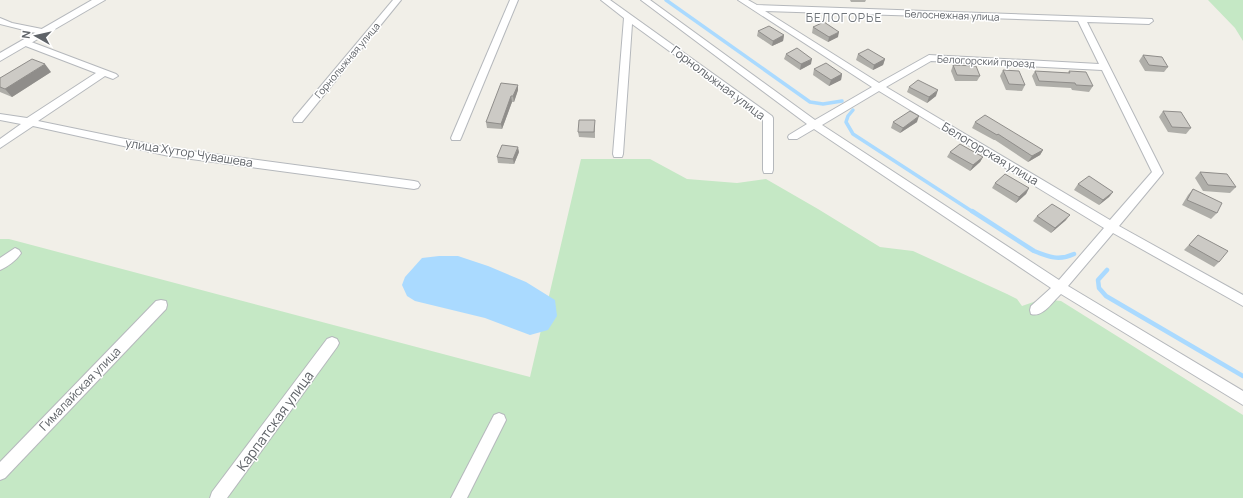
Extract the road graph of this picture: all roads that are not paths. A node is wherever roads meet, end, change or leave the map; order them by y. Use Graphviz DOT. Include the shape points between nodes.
graph roads {
  1 [pos="100,0"];
  2 [pos="397,0"];
  3 [pos="514,0"];
  4 [pos="605,0"];
  5 [pos="645,0"];
  6 [pos="742,0"];
  7 [pos="754,8"];
  8 [pos="628,16"];
  9 [pos="1082,20"];
  10 [pos="0,21"];
  11 [pos="1149,21"];
  12 [pos="44,32"];
  13 [pos="26,43"];
  14 [pos="0,58"];
  15 [pos="1105,67"];
  16 [pos="879,87"];
  17 [pos="0,117"];
  18 [pos="298,120"];
  19 [pos="30,122"];
  20 [pos="815,125"];
  21 [pos="793,137"];
  22 [pos="456,138"];
  23 [pos="0,144"];
  24 [pos="618,154"];
  25 [pos="768,170"];
  26 [pos="414,185"];
  27 [pos="1112,227"];
  28 [pos="15,253"];
  29 [pos="0,265"];
  30 [pos="1060,287"];
  31 [pos="1243,301"];
  32 [pos="161,305"];
  33 [pos="1036,310"];
  34 [pos="332,343"];
  35 [pos="1243,400"];
  36 [pos="499,420"];
  37 [pos="0,473"];
  38 [pos="218,498"];
  39 [pos="459,498"];
  1 -- 12 [label="street"];
  2 -- 18 [label="street, Горнолыжная улица"];
  3 -- 22 [label="street"];
  4 -- 8 [label="street, Горнолыжная улица"];
  5 -- 20 [label="street"];
  6 -- 7 [label="street, Белогорская улица"];
  7 -- 9 [label="street, Белоснежная улица"];
  7 -- 16 [label="street, Белогорская улица"];
  8 -- 24 [label="street"];
  8 -- 25 [label="street, Горнолыжная улица" via="768,118"];
  9 -- 11 [label="street, Белоснежная улица"];
  9 -- 15 [label="street"];
  10 -- 12 [label="street"];
  12 -- 13 [label="street"];
  13 -- 14 [label="street"];
  13 -- 19 [label="street" via="108,74"];
  15 -- 16 [label="street, Белогорский проезд" via="929,58"];
  15 -- 27 [label="street" via="1158,173"];
  16 -- 20 [label="street, Белогорский проезд"];
  16 -- 27 [label="street, Белогорская улица"];
  17 -- 19 [label="street, улица Хутор Чувашева"];
  19 -- 23 [label="street"];
  19 -- 26 [label="street, улица Хутор Чувашева" via="169,152"];
  20 -- 21 [label="street, Белогорский проезд"];
  20 -- 30 [label="street"];
  27 -- 30 [label="street"];
  27 -- 31 [label="street, Белогорская улица"];
  28 -- 29 [label="street"];
  30 -- 33 [label="street"];
  30 -- 35 [label="street"];
  32 -- 37 [label="street, Гималайская улица"];
  34 -- 38 [label="street, Карпатская улица"];
  36 -- 39 [label="street"];
}
